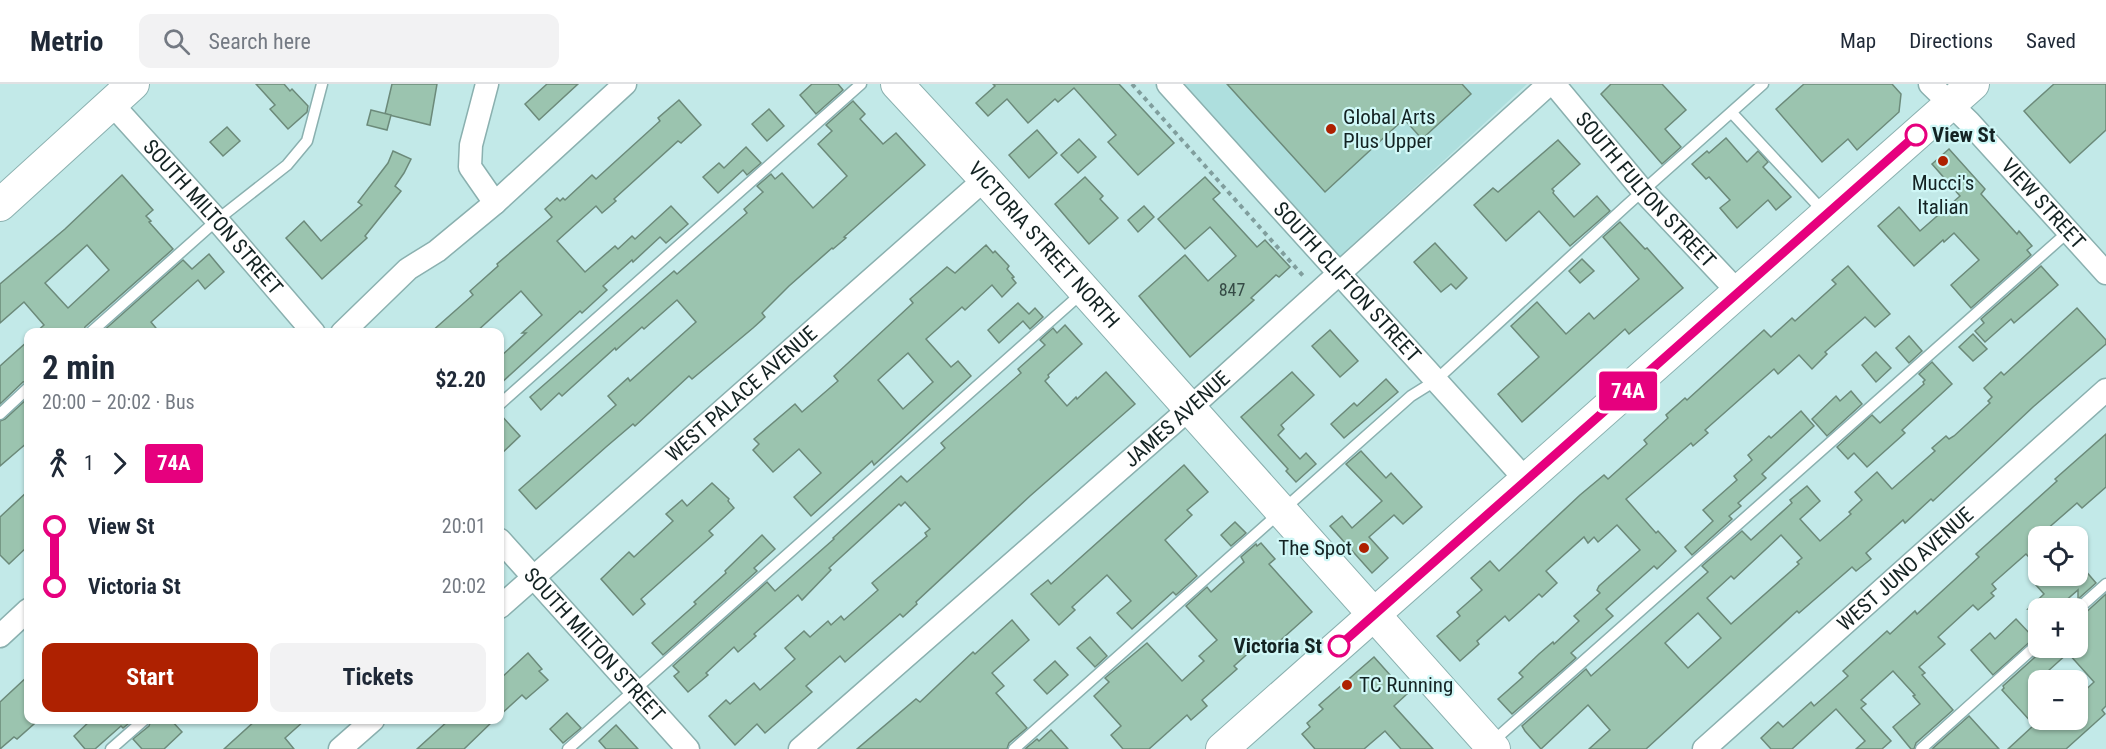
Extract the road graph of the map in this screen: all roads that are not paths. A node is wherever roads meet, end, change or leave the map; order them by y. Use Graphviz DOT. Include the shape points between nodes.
graph roads {
  1 [pos="322,84"];
  2 [pos="487,84"];
  3 [pos="625,84"];
  4 [pos="861,84"];
  5 [pos="897,84"];
  6 [pos="1168,84"];
  7 [pos="1551,84"];
  8 [pos="1763,84"];
  9 [pos="1951,91"];
  10 [pos="122,94"];
  11 [pos="1732,113"];
  12 [pos="985,179"];
  13 [pos="1643,191"];
  14 [pos="495,203"];
  15 [pos="0,205"];
  16 [pos="1826,215"];
  17 [pos="217,220"];
  18 [pos="2068,232"];
  19 [pos="2106,273"];
  20 [pos="1338,274"];
  21 [pos="1084,291"];
  22 [pos="1739,293"];
  23 [pos="96,328"];
  24 [pos="310,328"];
  25 [pos="347,328"];
  26 [pos="1435,381"];
  27 [pos="2106,390"];
  28 [pos="24,392"];
  29 [pos="504,400"];
  30 [pos="1189,409"];
  31 [pos="0,414"];
  32 [pos="1526,480"];
  33 [pos="1281,512"];
  34 [pos="504,544"];
  35 [pos="533,577"];
  36 [pos="2106,584"];
  37 [pos="2088,600"];
  38 [pos="504,603"];
  39 [pos="24,614"];
  40 [pos="1374,616"];
  41 [pos="0,636"];
  42 [pos="2028,653"];
  43 [pos="635,690"];
  44 [pos="139,724"];
  45 [pos="368,724"];
  46 [pos="1489,747"];
  47 [pos="111,749"];
  48 [pos="340,749"];
  49 [pos="568,749"];
  50 [pos="688,749"];
  51 [pos="800,749"];
  52 [pos="1014,749"];
  53 [pos="1222,749"];
  54 [pos="1704,749"];
  55 [pos="1921,749"];
  1 -- 17 [label="lane" via="307,141 286,165"];
  2 -- 14 [label="street" via="471,145 470,167"];
  3 -- 14 [label="street"];
  4 -- 29 [label="lane"];
  5 -- 12 [label="street, VICTORIA STREET NORTH"];
  6 -- 20 [label="street, SOUTH CLIFTON STREET"];
  7 -- 13 [label="street, SOUTH FULTON STREET"];
  7 -- 20 [label="street, JAMES AVENUE"];
  8 -- 11 [label="lane"];
  9 -- 16 [label="street"];
  9 -- 18 [label="street, VIEW STREET"];
  10 -- 15 [label="street"];
  10 -- 17 [label="street, SOUTH MILTON STREET"];
  11 -- 13 [label="lane"];
  11 -- 16 [label="lane"];
  12 -- 21 [label="street, VICTORIA STREET NORTH"];
  12 -- 35 [label="street, WEST PALACE AVENUE"];
  13 -- 22 [label="street, SOUTH FULTON STREET"];
  13 -- 26 [label="lane"];
  14 -- 25 [label="street" via="408,269"];
  16 -- 22 [label="street"];
  17 -- 23 [label="lane"];
  17 -- 24 [label="street, SOUTH MILTON STREET"];
  18 -- 19 [label="street, VIEW STREET"];
  18 -- 46 [label="lane"];
  20 -- 26 [label="street, SOUTH CLIFTON STREET"];
  20 -- 30 [label="street, JAMES AVENUE"];
  21 -- 30 [label="street, VICTORIA STREET NORTH"];
  21 -- 43 [label="lane"];
  22 -- 32 [label="street"];
  26 -- 32 [label="street, SOUTH CLIFTON STREET"];
  26 -- 33 [label="lane" via="1411,396"];
  27 -- 54 [label="street, WEST JUNO AVENUE"];
  28 -- 31 [label="lane"];
  30 -- 33 [label="street, VICTORIA STREET NORTH"];
  30 -- 51 [label="street, JAMES AVENUE"];
  32 -- 40 [label="street"];
  33 -- 40 [label="street, VICTORIA STREET NORTH"];
  33 -- 52 [label="lane"];
  34 -- 35 [label="street, SOUTH MILTON STREET"];
  35 -- 38 [label="street, WEST PALACE AVENUE"];
  35 -- 43 [label="street, SOUTH MILTON STREET"];
  36 -- 37 [label="lane"];
  39 -- 41 [label="street"];
  40 -- 46 [label="street, VICTORIA STREET NORTH"];
  40 -- 53 [label="street"];
  42 -- 55 [label="lane"];
  43 -- 49 [label="lane"];
  43 -- 50 [label="street, SOUTH MILTON STREET"];
  44 -- 47 [label="lane"];
  45 -- 48 [label="street"];
}
